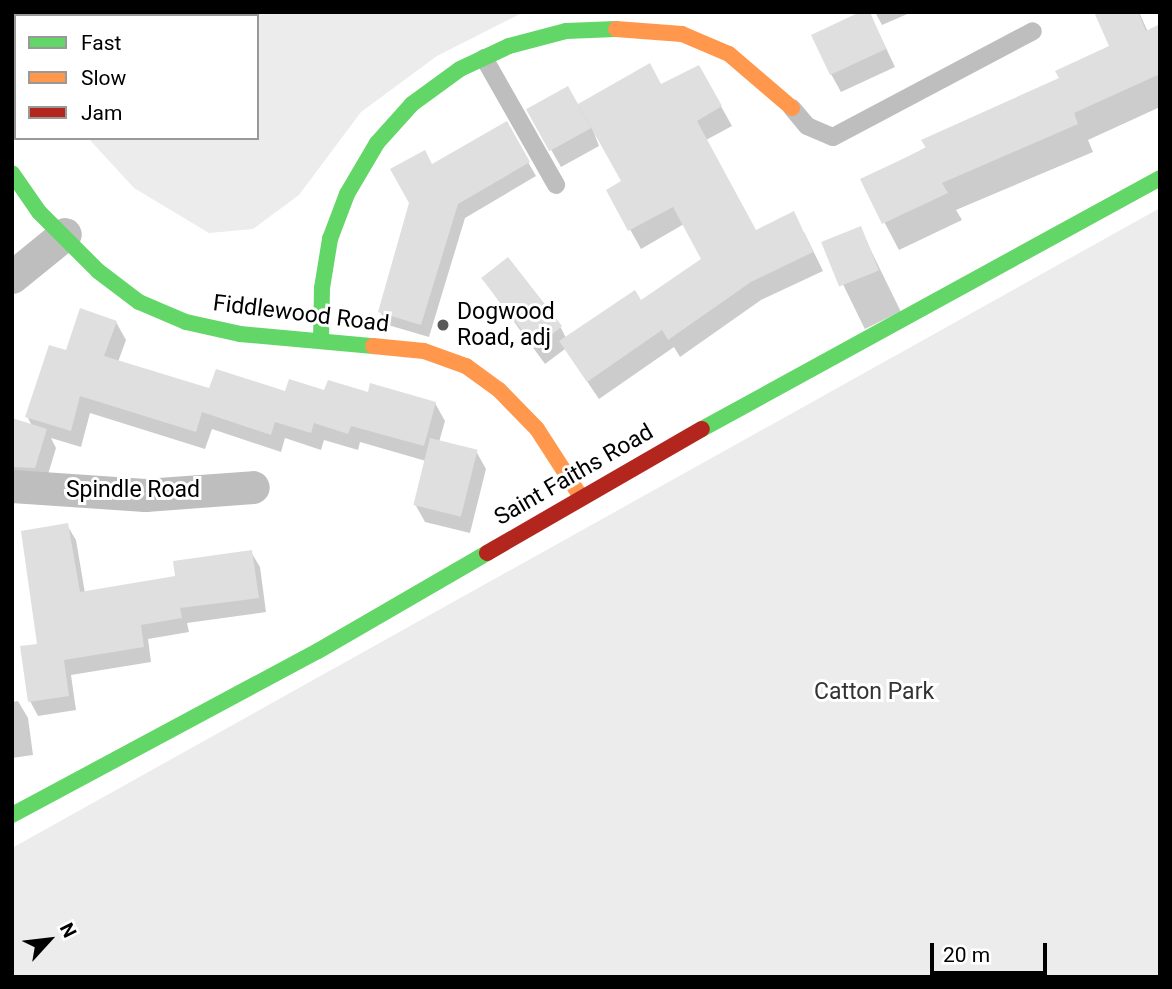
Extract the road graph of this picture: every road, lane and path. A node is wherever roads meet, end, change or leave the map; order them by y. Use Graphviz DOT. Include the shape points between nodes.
graph roads {
  1 [pos="1033,31"];
  2 [pos="484,58"];
  3 [pos="792,108"];
  4 [pos="12,173"];
  5 [pos="1160,178"];
  6 [pos="556,185"];
  7 [pos="65,234"];
  8 [pos="12,277"];
  9 [pos="321,341"];
  10 [pos="12,486"];
  11 [pos="253,486"];
  12 [pos="581,496"];
  13 [pos="12,815"];
  1 -- 3 [label="lane" via="833,137 807,126"];
  2 -- 3 [label="street" via="566,31 682,34 729,54"];
  2 -- 6 [label="lane"];
  2 -- 9 [label="street" via="460,69 412,104 377,143 357,176 330,239 322,288"];
  4 -- 7 [label="street, Fiddlewood Road" via="39,212"];
  5 -- 12 [label="street, Saint Faiths Road"];
  7 -- 8 [label="street"];
  7 -- 9 [label="street, Fiddlewood Road" via="98,271 139,302 186,322 240,334"];
  9 -- 12 [label="street, Fiddlewood Road" via="424,351 466,366 499,390 537,429"];
  10 -- 11 [label="street, Spindle Road" via="145,495"];
  12 -- 13 [label="street, Saint Faiths Road" via="318,651"];
}
